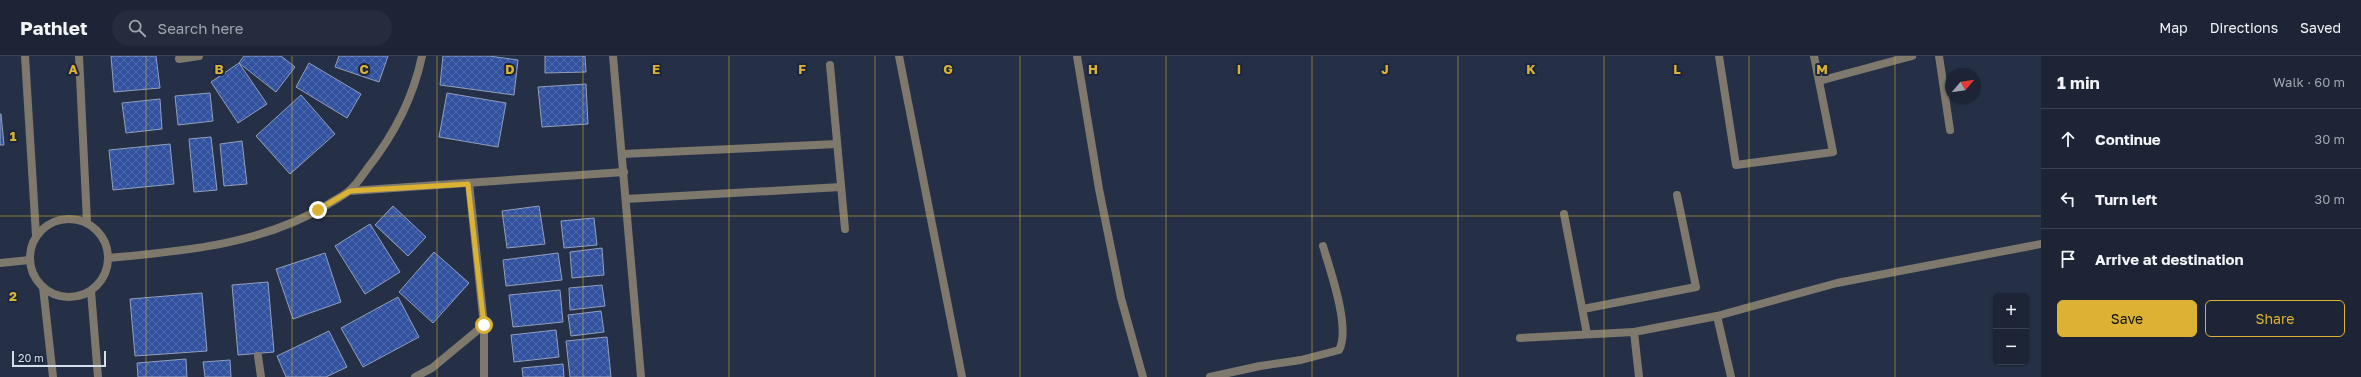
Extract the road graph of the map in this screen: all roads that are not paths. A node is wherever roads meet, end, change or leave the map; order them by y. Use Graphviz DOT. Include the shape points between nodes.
graph roads {
  1 [pos="25,56"];
  2 [pos="79,56"];
  3 [pos="199,56"];
  4 [pos="422,56"];
  5 [pos="613,56"];
  6 [pos="899,56"];
  7 [pos="1077,56"];
  8 [pos="1719,56"];
  9 [pos="1814,56"];
  10 [pos="1912,56"];
  11 [pos="1939,56"];
  12 [pos="179,59"];
  13 [pos="830,64"];
  14 [pos="1819,81"];
  15 [pos="1950,130"];
  16 [pos="837,144"];
  17 [pos="622,154"];
  18 [pos="624,172"];
  19 [pos="468,184"];
  20 [pos="841,187"];
  21 [pos="350,191"];
  22 [pos="1677,195"];
  23 [pos="626,199"];
  24 [pos="1564,214"];
  25 [pos="87,222"];
  26 [pos="845,230"];
  27 [pos="36,235"];
  28 [pos="2041,244"];
  29 [pos="1323,246"];
  30 [pos="108,258"];
  31 [pos="30,260"];
  32 [pos="0,263"];
  33 [pos="43,287"];
  34 [pos="92,291"];
  35 [pos="1583,309"];
  36 [pos="1717,316"];
  37 [pos="484,325"];
  38 [pos="1634,332"];
  39 [pos="1587,334"];
  40 [pos="1520,338"];
  41 [pos="258,356"];
  42 [pos="53,377"];
  43 [pos="98,377"];
  44 [pos="261,377"];
  45 [pos="416,377"];
  46 [pos="484,377"];
  47 [pos="641,377"];
  48 [pos="962,377"];
  49 [pos="1143,377"];
  50 [pos="1210,377"];
  51 [pos="1640,377"];
  52 [pos="1731,377"];
  1 -- 27 [label="street"];
  2 -- 25 [label="street"];
  3 -- 12 [label="street"];
  4 -- 21 [label="street" via="416,83 399,122 380,153"];
  5 -- 17 [label="street"];
  6 -- 48 [label="street"];
  7 -- 49 [label="street" via="1100,197 1122,298"];
  8 -- 14 [label="street" via="1736,165 1833,152"];
  9 -- 14 [label="street"];
  10 -- 14 [label="street"];
  11 -- 15 [label="street"];
  13 -- 16 [label="street"];
  16 -- 17 [label="street"];
  16 -- 20 [label="street"];
  17 -- 18 [label="street"];
  18 -- 19 [label="street"];
  18 -- 23 [label="street"];
  19 -- 21 [label="street"];
  19 -- 37 [label="street"];
  20 -- 23 [label="street"];
  20 -- 26 [label="street"];
  21 -- 30 [label="street" via="277,230 184,251"];
  22 -- 35 [label="street" via="1696,287"];
  23 -- 47 [label="street"];
  24 -- 35 [label="street"];
  25 -- 27 [label="street" via="68,218 56,221"];
  25 -- 30 [label="street" via="98,231 105,243"];
  27 -- 31 [label="street" via="32,243"];
  28 -- 36 [label="street" via="1838,283"];
  29 -- 50 [label="street" via="1344,332 1339,350 1302,360"];
  30 -- 34 [label="street" via="101,281"];
  31 -- 32 [label="street"];
  31 -- 33 [label="street" via="31,270"];
  33 -- 34 [label="street" via="58,296 76,297"];
  33 -- 42 [label="street"];
  34 -- 43 [label="street"];
  35 -- 39 [label="street"];
  36 -- 38 [label="street"];
  36 -- 52 [label="street"];
  37 -- 45 [label="street" via="432,368"];
  37 -- 46 [label="street"];
  38 -- 39 [label="street"];
  38 -- 51 [label="street"];
  39 -- 40 [label="street"];
  41 -- 44 [label="street"];
}
